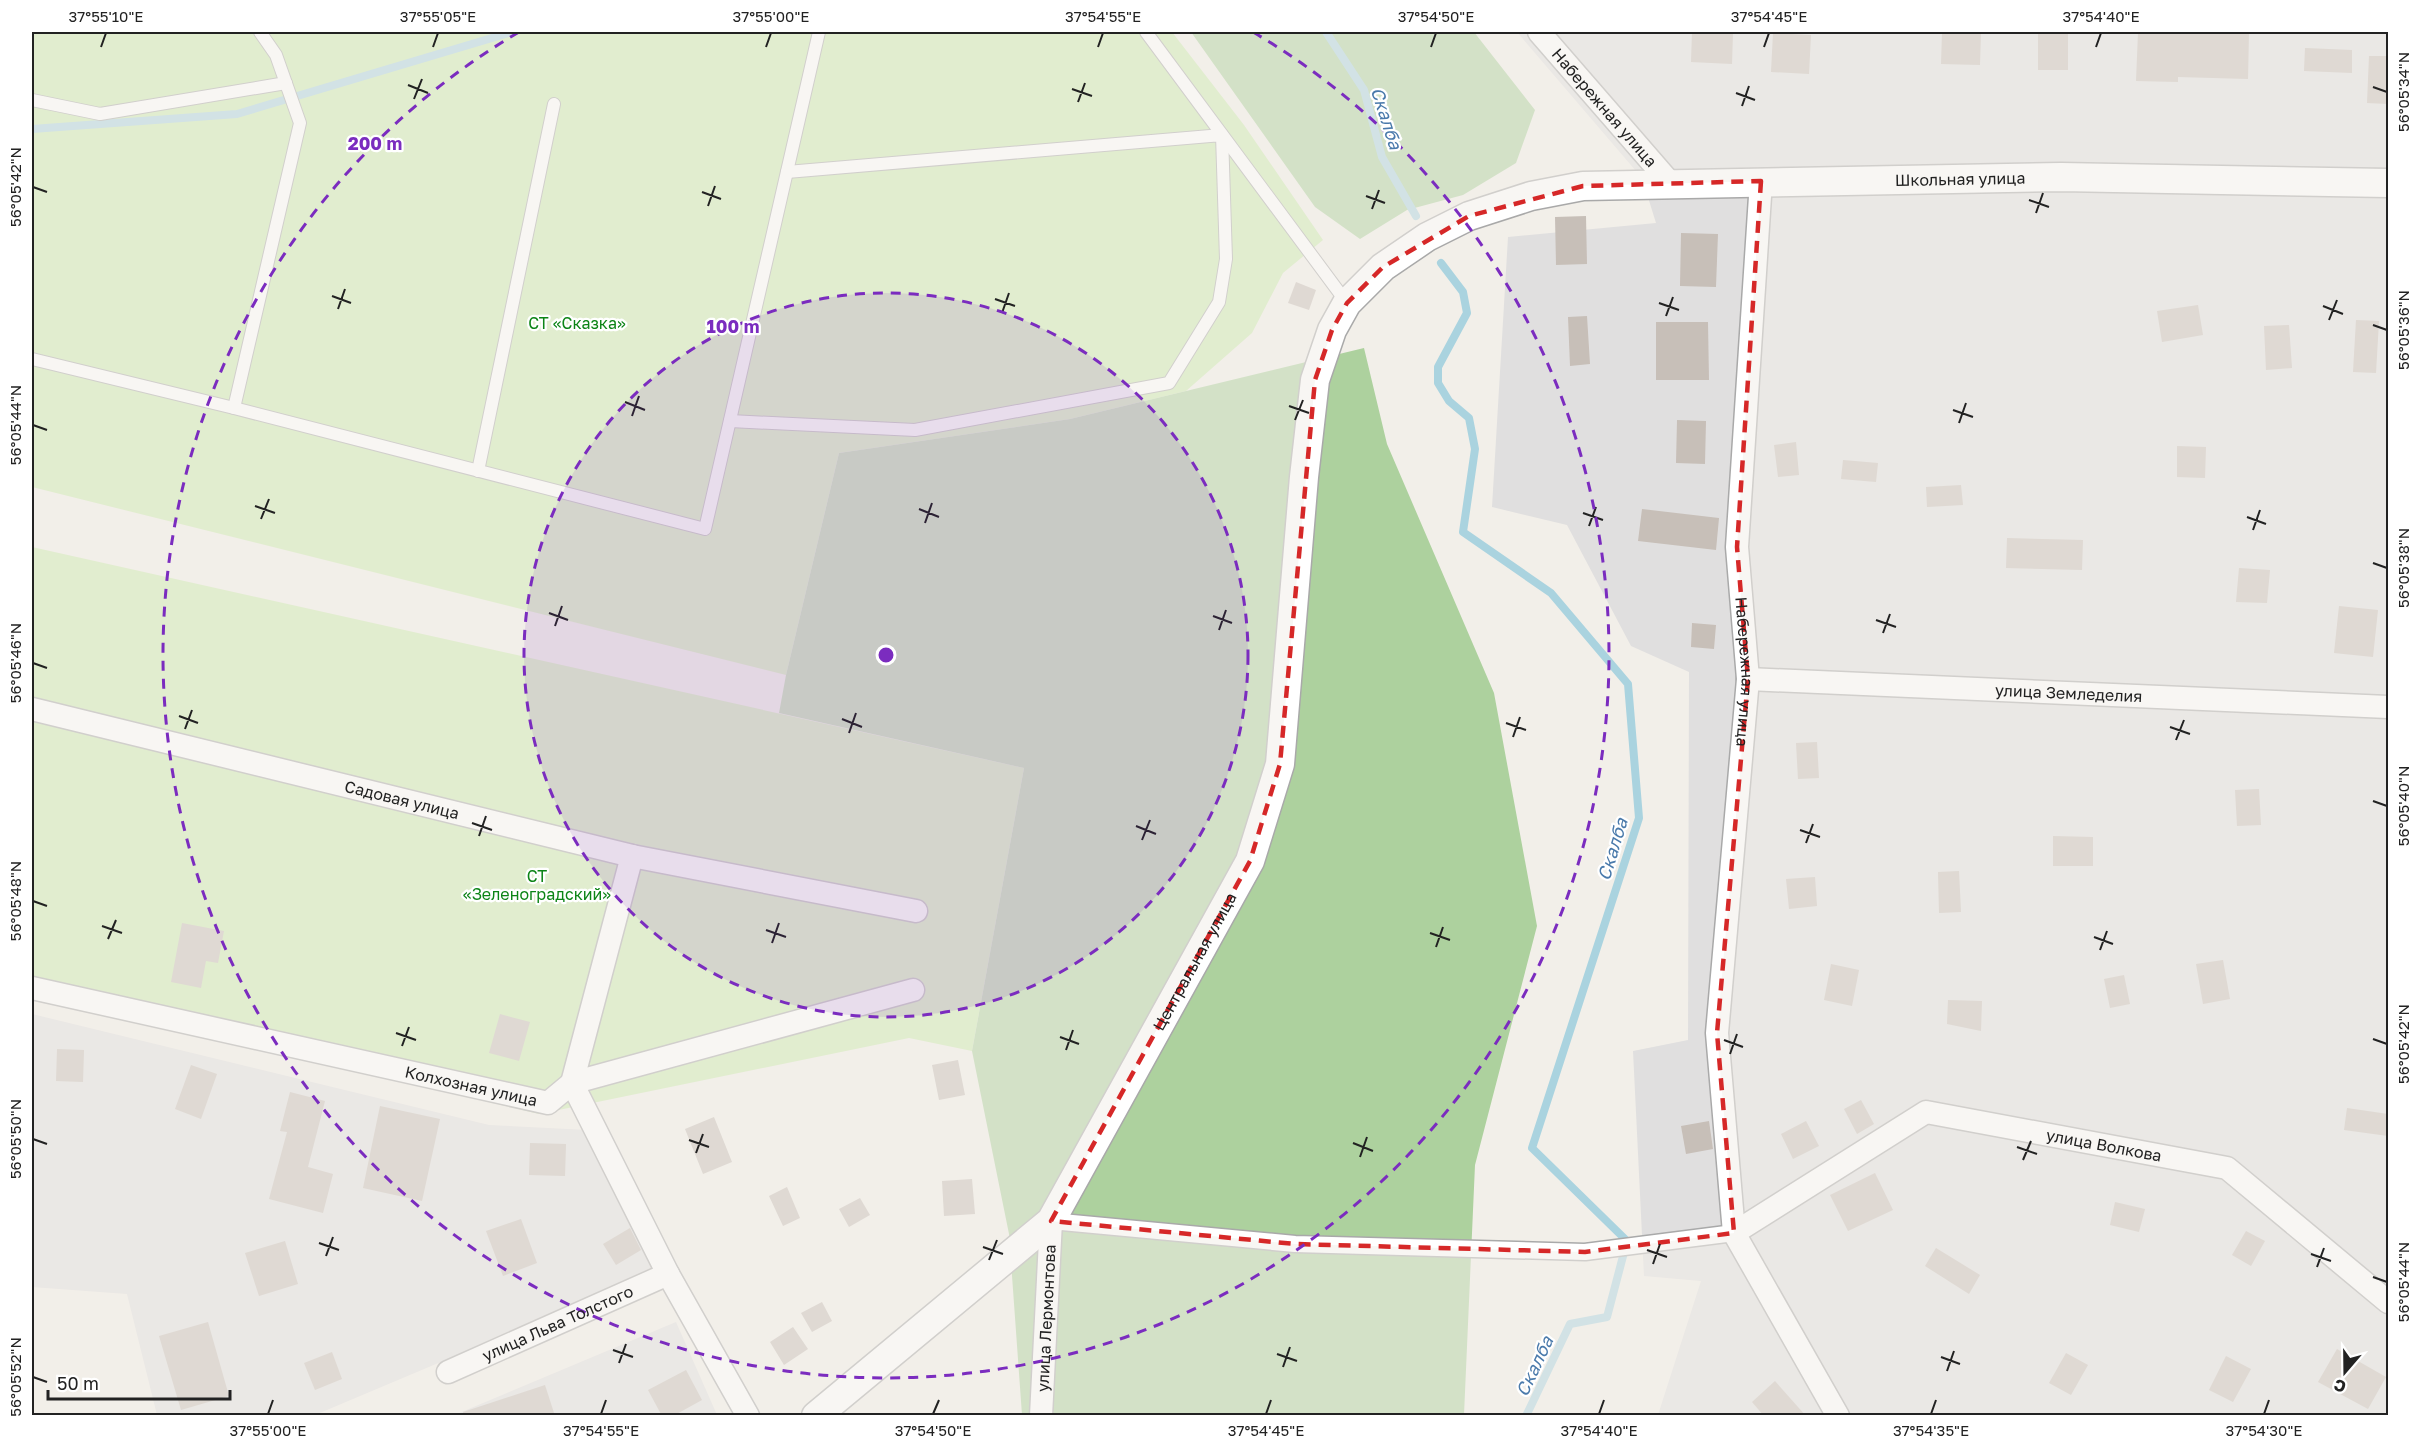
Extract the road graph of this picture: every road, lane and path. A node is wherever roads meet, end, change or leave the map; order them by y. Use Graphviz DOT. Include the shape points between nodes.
graph roads {
  1 [pos="260,32"];
  2 [pos="819,32"];
  3 [pos="1146,32"];
  4 [pos="1539,32"];
  5 [pos="286,83"];
  6 [pos="32,100"];
  7 [pos="554,104"];
  8 [pos="1222,135"];
  9 [pos="787,172"];
  10 [pos="1761,181"];
  11 [pos="2388,183"];
  12 [pos="1671,184"];
  13 [pos="1347,303"];
  14 [pos="32,359"];
  15 [pos="234,408"];
  16 [pos="730,421"];
  17 [pos="478,471"];
  18 [pos="1748,679"];
  19 [pos="2388,707"];
  20 [pos="32,709"];
  21 [pos="632,856"];
  22 [pos="916,911"];
  23 [pos="32,988"];
  24 [pos="913,990"];
  25 [pos="572,1083"];
  26 [pos="1051,1221"];
  27 [pos="1734,1233"];
  28 [pos="668,1274"];
  29 [pos="2388,1302"];
  30 [pos="448,1372"];
  31 [pos="748,1416"];
  32 [pos="816,1416"];
  33 [pos="1041,1416"];
  34 [pos="1838,1416"];
  1 -- 5 [label="lane" via="276,55"];
  2 -- 9 [label="lane"];
  3 -- 8 [label="lane"];
  4 -- 12 [label="street, Набережная улица"];
  5 -- 6 [label="lane" via="100,114"];
  5 -- 15 [label="lane" via="300,123"];
  7 -- 17 [label="lane"];
  8 -- 9 [label="lane"];
  8 -- 13 [label="lane"];
  8 -- 16 [label="lane" via="1226,259 1219,302 1169,383 915,430"];
  9 -- 16 [label="lane"];
  10 -- 11 [label="street, Школьная улица" via="2061,177"];
  10 -- 12 [label="street, Школьная улица"];
  10 -- 18 [label="street, Набережная улица" via="1737,547"];
  12 -- 13 [label="street, Школьная улица" via="1583,186 1531,196 1469,216 1427,237 1383,267"];
  13 -- 26 [label="street, Центральная улица" via="1332,330 1315,380 1280,764 1250,861"];
  14 -- 15 [label="lane"];
  15 -- 17 [label="lane"];
  16 -- 17 [label="lane" via="705,529"];
  18 -- 19 [label="street, улица Земледелия"];
  18 -- 27 [label="street, Набережная улица" via="1717,1033"];
  20 -- 21 [label="street, Садовая улица"];
  21 -- 22 [label="street, Садовая улица"];
  21 -- 25 [label="street"];
  23 -- 25 [label="street, Колхозная улица" via="548,1103"];
  24 -- 25 [label="street"];
  25 -- 28 [label="street"];
  26 -- 27 [label="street" via="1296,1244 1585,1252"];
  26 -- 32 [label="street, Центральная улица"];
  26 -- 33 [label="street, улица Лермонтова"];
  27 -- 29 [label="street, улица Волкова" via="1926,1112 2227,1168"];
  27 -- 34 [label="street"];
  28 -- 30 [label="street, улица Льва Толстого"];
  28 -- 31 [label="street"];
}
